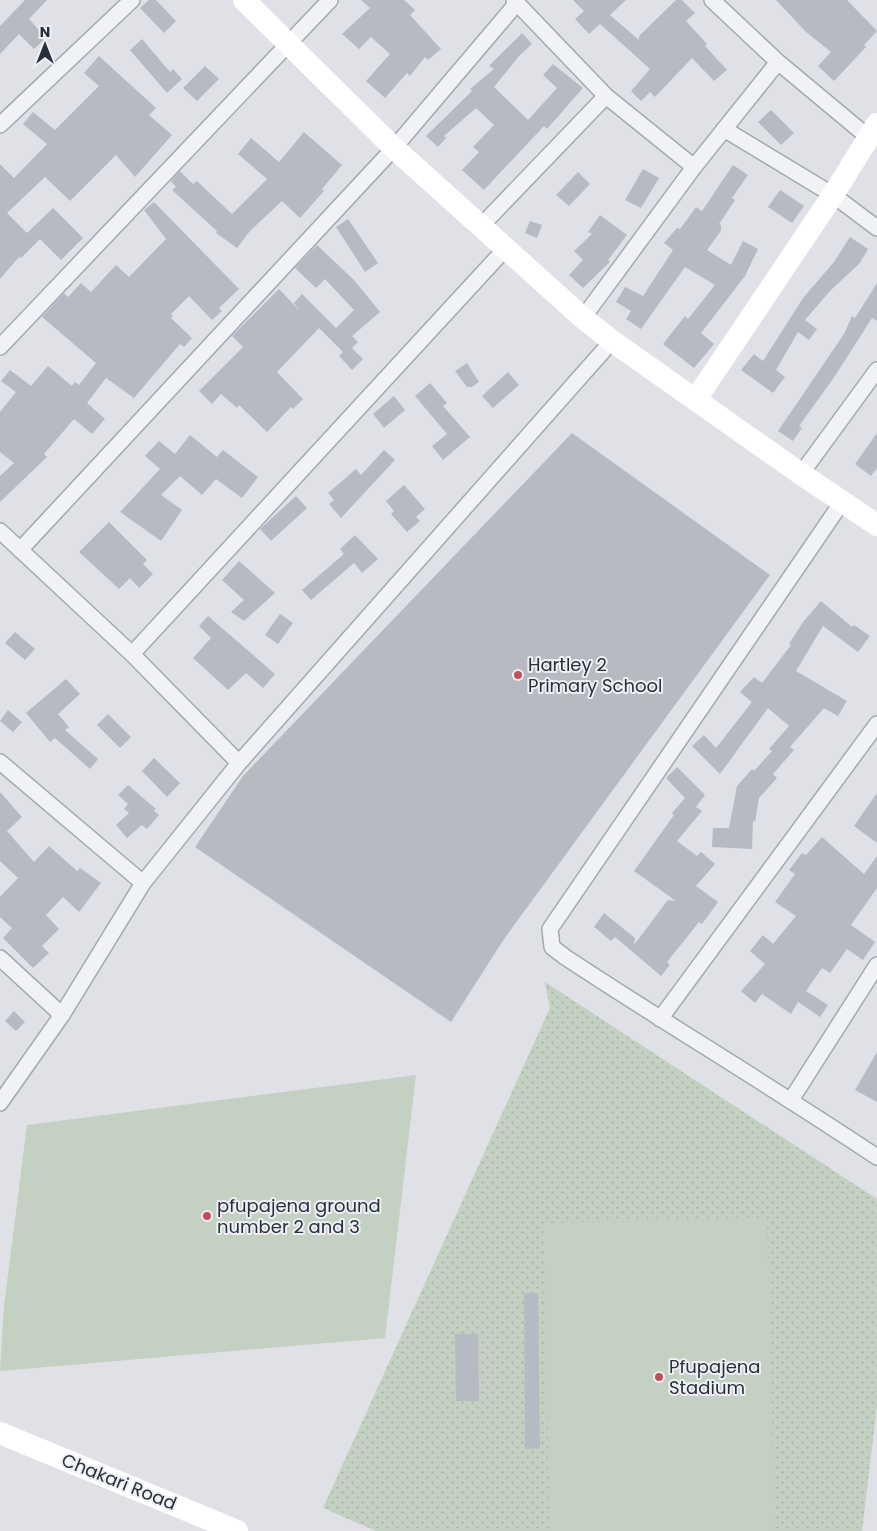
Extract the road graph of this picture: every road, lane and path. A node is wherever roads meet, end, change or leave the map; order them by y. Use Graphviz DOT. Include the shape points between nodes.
graph roads {
  1 [pos="132,0"];
  2 [pos="244,0"];
  3 [pos="330,0"];
  4 [pos="712,0"];
  5 [pos="515,1"];
  6 [pos="290,44"];
  7 [pos="778,62"];
  8 [pos="606,96"];
  9 [pos="0,125"];
  10 [pos="724,129"];
  11 [pos="872,131"];
  12 [pos="394,148"];
  13 [pos="694,167"];
  14 [pos="833,195"];
  15 [pos="481,226"];
  16 [pos="877,228"];
  17 [pos="506,248"];
  18 [pos="583,318"];
  19 [pos="612,341"];
  20 [pos="0,347"];
  21 [pos="877,370"];
  22 [pos="696,399"];
  23 [pos="801,474"];
  24 [pos="842,502"];
  25 [pos="877,525"];
  26 [pos="0,531"];
  27 [pos="20,550"];
  28 [pos="132,654"];
  29 [pos="877,724"];
  30 [pos="0,762"];
  31 [pos="239,763"];
  32 [pos="143,883"];
  33 [pos="0,958"];
  34 [pos="877,966"];
  35 [pos="62,1015"];
  36 [pos="660,1019"];
  37 [pos="791,1100"];
  38 [pos="0,1103"];
  39 [pos="877,1157"];
  40 [pos="0,1433"];
  41 [pos="237,1531"];
  1 -- 9 [label="street"];
  2 -- 6 [label="street"];
  3 -- 6 [label="street"];
  4 -- 7 [label="street"];
  5 -- 8 [label="street"];
  5 -- 12 [label="street"];
  6 -- 12 [label="street"];
  6 -- 20 [label="street"];
  7 -- 10 [label="street"];
  7 -- 11 [label="street"];
  8 -- 13 [label="street"];
  8 -- 15 [label="street"];
  10 -- 13 [label="street"];
  10 -- 14 [label="street"];
  11 -- 14 [label="street"];
  12 -- 15 [label="street"];
  12 -- 27 [label="street"];
  13 -- 18 [label="street"];
  14 -- 16 [label="street"];
  14 -- 22 [label="street"];
  15 -- 17 [label="street"];
  17 -- 18 [label="street"];
  17 -- 28 [label="street"];
  18 -- 19 [label="street"];
  19 -- 22 [label="street"];
  19 -- 31 [label="street"];
  21 -- 23 [label="street"];
  22 -- 23 [label="street"];
  23 -- 24 [label="street"];
  24 -- 25 [label="street"];
  24 -- 36 [label="street" via="550,929 552,947"];
  26 -- 27 [label="street"];
  27 -- 28 [label="street"];
  28 -- 31 [label="street"];
  29 -- 36 [label="street"];
  30 -- 32 [label="street"];
  31 -- 32 [label="street"];
  32 -- 35 [label="street"];
  33 -- 35 [label="street"];
  34 -- 37 [label="street"];
  35 -- 38 [label="street"];
  36 -- 37 [label="street"];
  37 -- 39 [label="street"];
  40 -- 41 [label="street, Chakari Road"];
}
